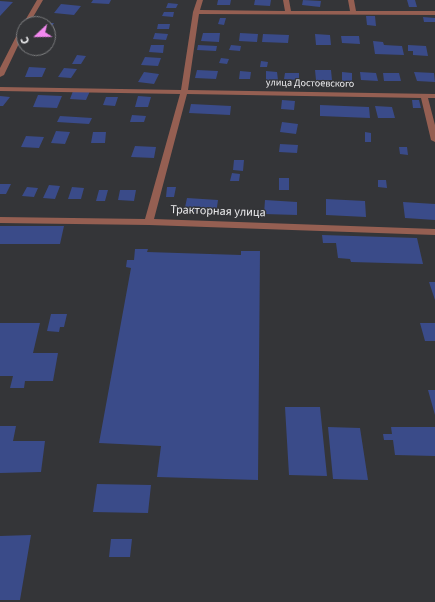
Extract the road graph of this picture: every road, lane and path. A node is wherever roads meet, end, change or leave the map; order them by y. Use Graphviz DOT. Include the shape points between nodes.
graph roads {
  1 [pos="40,0"];
  2 [pos="200,0"];
  3 [pos="286,0"];
  4 [pos="351,0"];
  5 [pos="196,12"];
  6 [pos="288,12"];
  7 [pos="353,12"];
  8 [pos="435,13"];
  9 [pos="31,16"];
  10 [pos="16,43"];
  11 [pos="0,75"];
  12 [pos="0,88"];
  13 [pos="184,92"];
  14 [pos="424,96"];
  15 [pos="435,96"];
  16 [pos="435,140"];
  17 [pos="0,220"];
  18 [pos="149,222"];
  19 [pos="435,232"];
  1 -- 9 [label="street"];
  2 -- 5 [label="street"];
  3 -- 6 [label="street"];
  4 -- 7 [label="street"];
  5 -- 6 [label="street"];
  5 -- 13 [label="street"];
  6 -- 7 [label="street"];
  7 -- 8 [label="street"];
  10 -- 11 [label="street"];
  12 -- 13 [label="street, улица Достоевского"];
  13 -- 14 [label="street, улица Достоевского"];
  13 -- 18 [label="street"];
  14 -- 15 [label="street, улица Достоевского"];
  14 -- 16 [label="street"];
  17 -- 18 [label="street, Тракторная улица"];
  18 -- 19 [label="street, Тракторная улица"];
}
